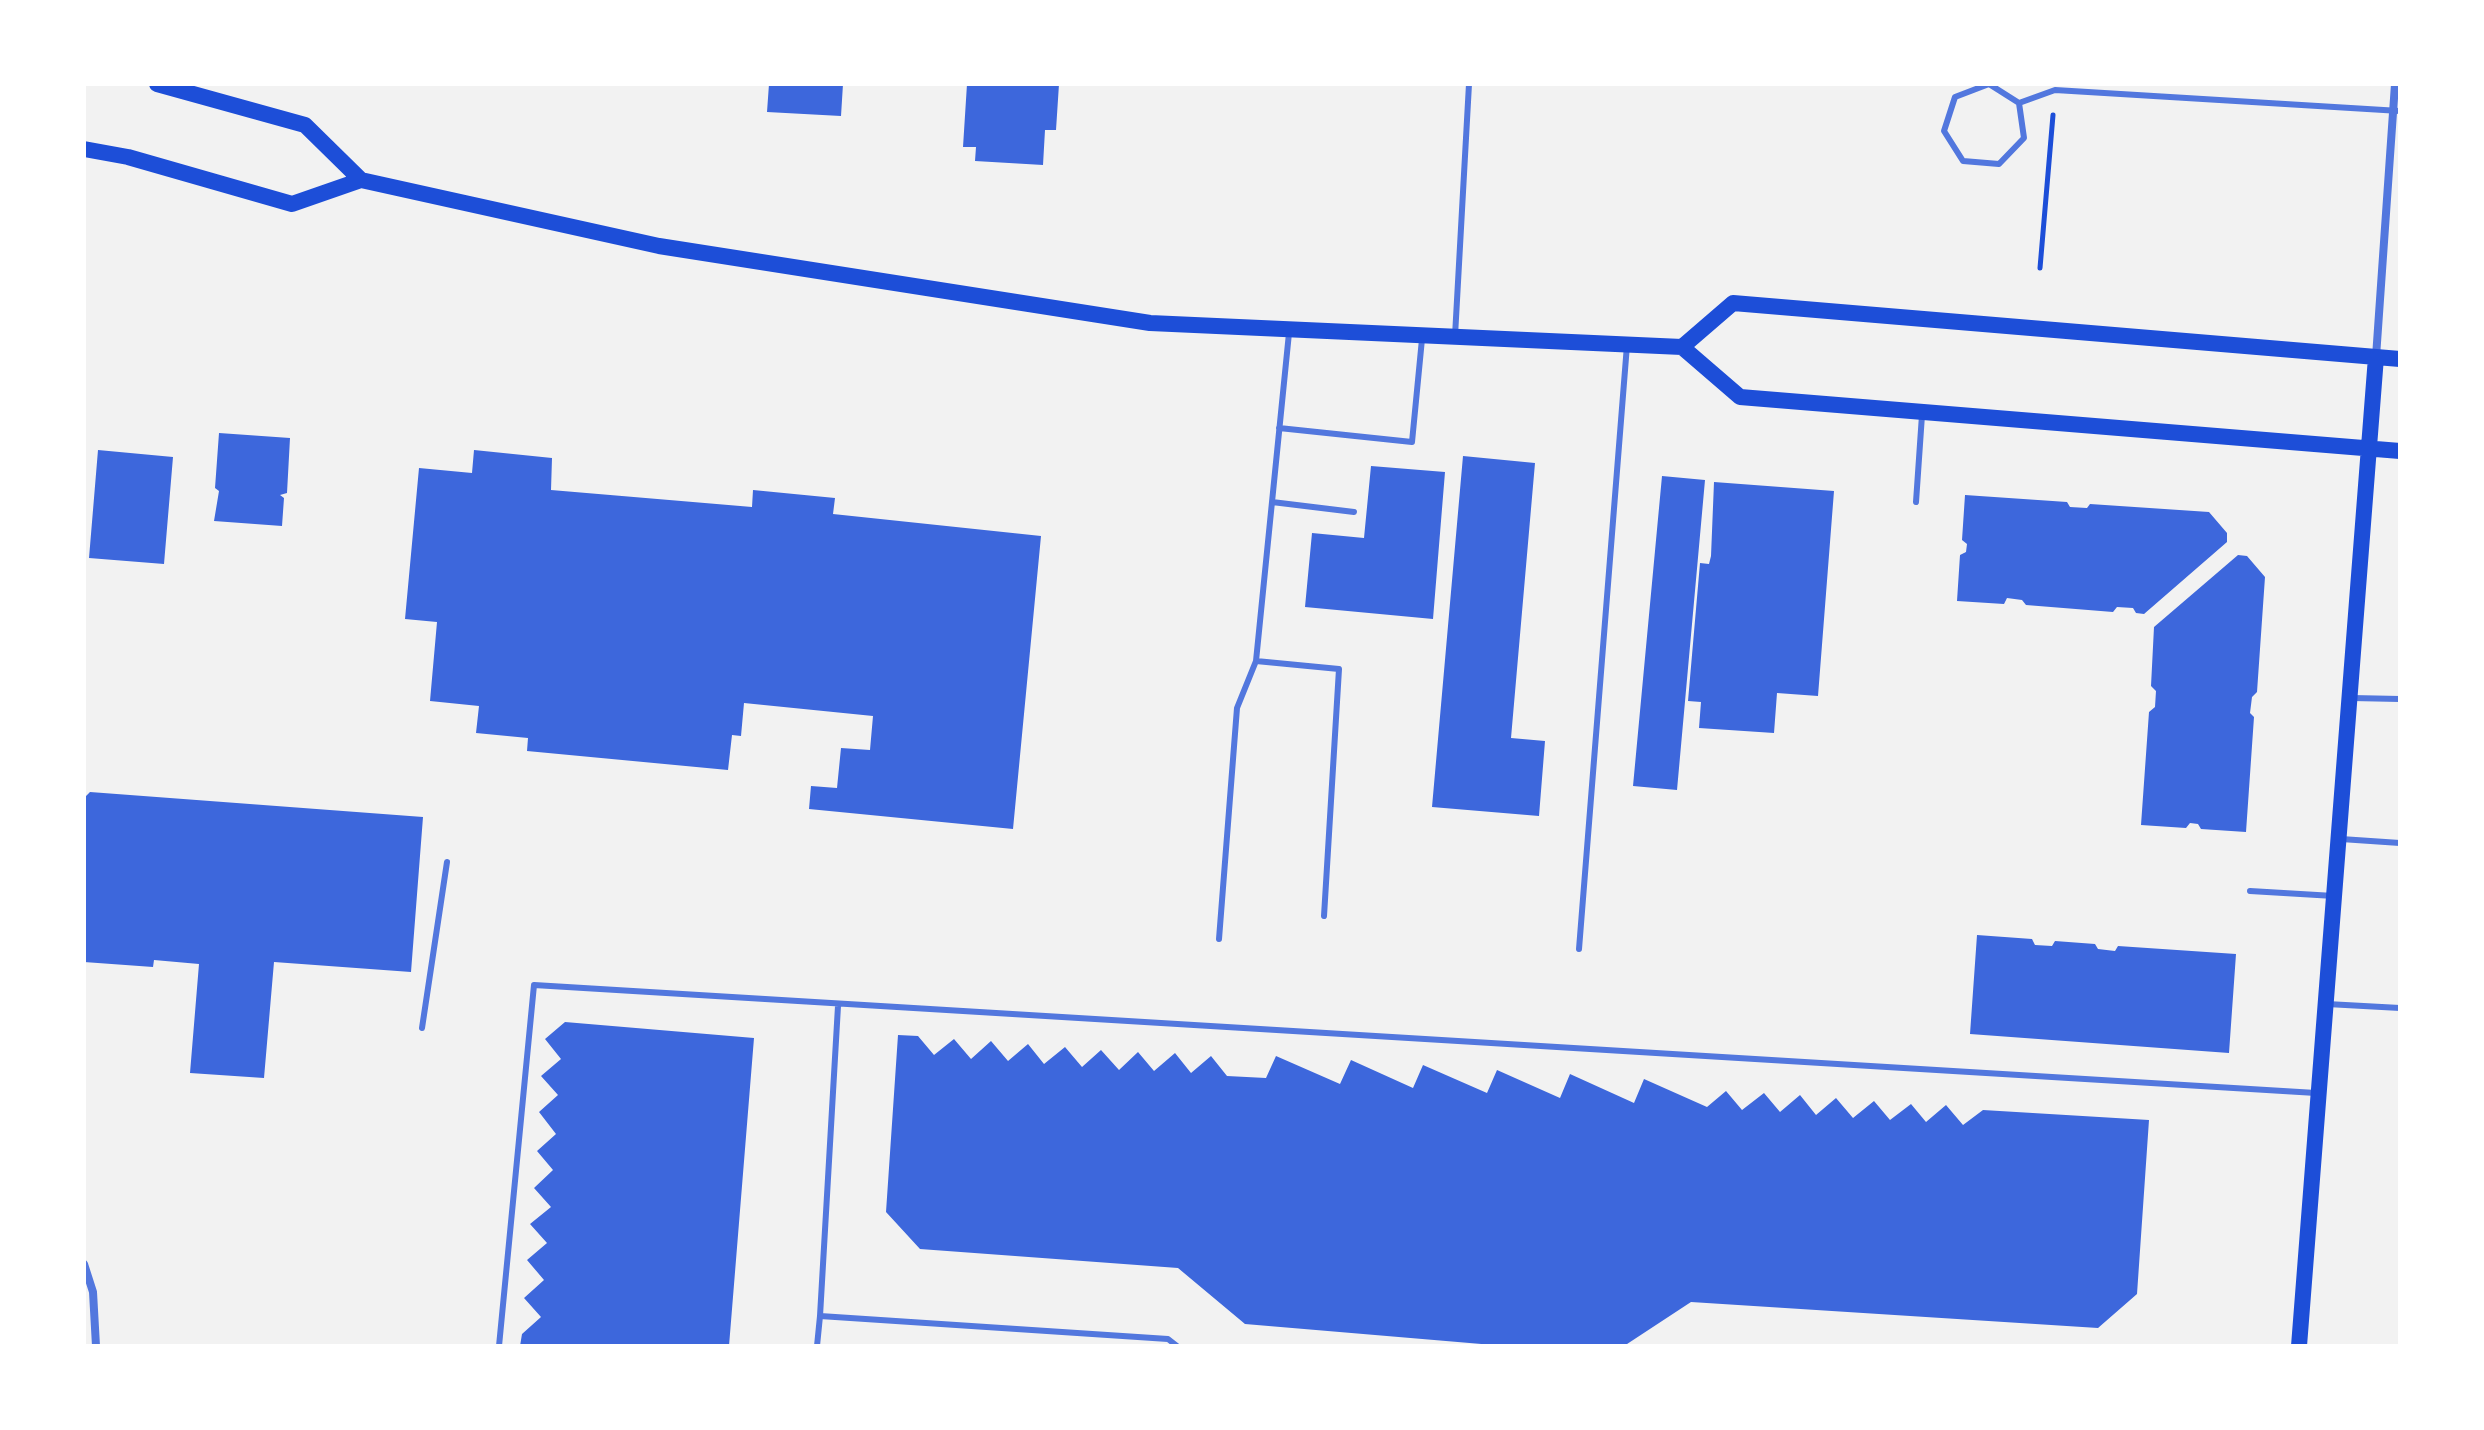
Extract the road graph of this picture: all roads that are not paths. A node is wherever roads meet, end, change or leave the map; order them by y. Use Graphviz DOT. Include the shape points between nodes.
graph roads {
  1 [pos="157,84"];
  2 [pos="1469,84"];
  3 [pos="2395,84"];
  4 [pos="2019,103"];
  5 [pos="2396,110"];
  6 [pos="84,149"];
  7 [pos="361,180"];
  8 [pos="1289,329"];
  9 [pos="1423,335"];
  10 [pos="1455,337"];
  11 [pos="1627,345"];
  12 [pos="1682,347"];
  13 [pos="2376,357"];
  14 [pos="2400,359"];
  15 [pos="1923,411"];
  16 [pos="1279,428"];
  17 [pos="2371,449"];
  18 [pos="2400,451"];
  19 [pos="1272,502"];
  20 [pos="1916,502"];
  21 [pos="1354,512"];
  22 [pos="1256,661"];
  23 [pos="2351,698"];
  24 [pos="2400,699"];
  25 [pos="2341,839"];
  26 [pos="2400,843"];
  27 [pos="447,862"];
  28 [pos="2250,891"];
  29 [pos="2336,897"];
  30 [pos="1324,916"];
  31 [pos="1219,939"];
  32 [pos="1579,949"];
  33 [pos="2327,1004"];
  34 [pos="838,1006"];
  35 [pos="2400,1008"];
  36 [pos="422,1028"];
  37 [pos="2319,1093"];
  38 [pos="84,1264"];
  39 [pos="820,1316"];
  40 [pos="96,1346"];
  41 [pos="499,1346"];
  42 [pos="817,1346"];
  43 [pos="1177,1346"];
  44 [pos="2299,1346"];
  1 -- 7 [label="main road" via="305,125"];
  2 -- 10 [label="lane"];
  3 -- 5 [label="street"];
  4 -- 4 [label="lane" via="1989,84 1955,97 1944,131 1963,161 1999,164 2024,138"];
  4 -- 5 [label="lane" via="2055,90"];
  5 -- 13 [label="street"];
  6 -- 7 [label="main road" via="292,204"];
  7 -- 8 [label="main road" via="659,246 1150,323"];
  8 -- 9 [label="main road"];
  8 -- 16 [label="lane"];
  9 -- 10 [label="main road"];
  9 -- 16 [label="lane" via="1412,442"];
  10 -- 11 [label="main road"];
  11 -- 12 [label="main road"];
  11 -- 32 [label="lane"];
  12 -- 13 [label="main road" via="1733,303"];
  12 -- 15 [label="main road" via="1740,397"];
  13 -- 14 [label="main road"];
  13 -- 17 [label="main road"];
  15 -- 17 [label="main road"];
  15 -- 20 [label="lane"];
  16 -- 19 [label="lane"];
  17 -- 18 [label="main road"];
  17 -- 23 [label="main road"];
  19 -- 21 [label="lane"];
  19 -- 22 [label="lane"];
  22 -- 30 [label="lane" via="1339,669"];
  22 -- 31 [label="lane" via="1237,708"];
  23 -- 24 [label="lane"];
  23 -- 25 [label="main road"];
  25 -- 26 [label="lane"];
  25 -- 29 [label="main road"];
  27 -- 36 [label="lane"];
  28 -- 29 [label="lane"];
  29 -- 33 [label="main road"];
  33 -- 35 [label="lane"];
  33 -- 37 [label="main road"];
  34 -- 37 [label="lane"];
  34 -- 39 [label="lane"];
  34 -- 41 [label="lane" via="534,985"];
  37 -- 44 [label="main road"];
  38 -- 40 [label="street" via="93,1292"];
  39 -- 42 [label="lane"];
  39 -- 43 [label="lane" via="1168,1339"];
}
